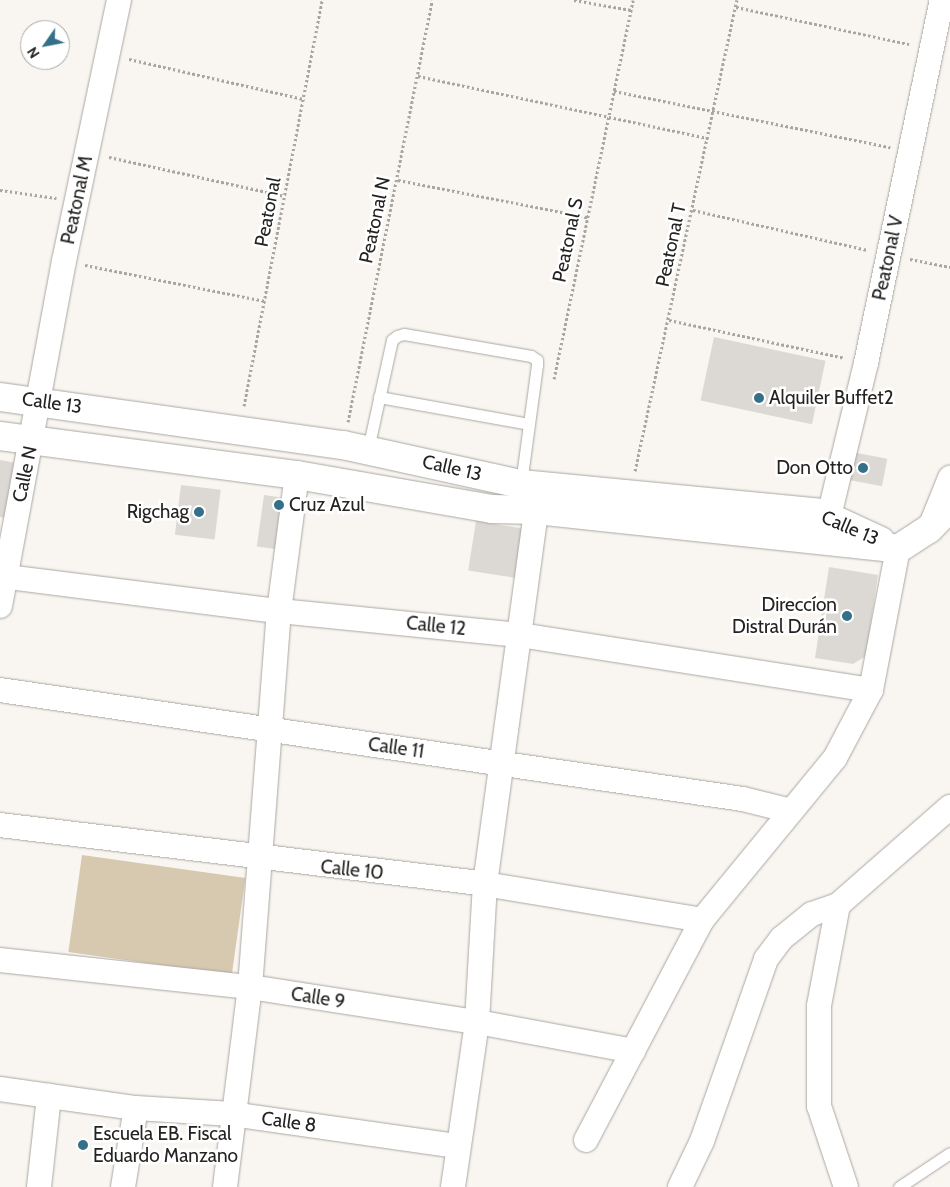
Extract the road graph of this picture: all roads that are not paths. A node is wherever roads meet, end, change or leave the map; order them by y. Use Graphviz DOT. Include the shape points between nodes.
graph roads {
  1 [pos="119,0"];
  2 [pos="942,0"];
  3 [pos="0,396"];
  4 [pos="379,396"];
  5 [pos="37,401"];
  6 [pos="529,424"];
  7 [pos="0,436"];
  8 [pos="33,439"];
  9 [pos="355,447"];
  10 [pos="297,475"];
  11 [pos="950,478"];
  12 [pos="521,484"];
  13 [pos="950,507"];
  14 [pos="536,510"];
  15 [pos="683,513"];
  16 [pos="830,516"];
  17 [pos="940,530"];
  18 [pos="898,549"];
  19 [pos="2,576"];
  20 [pos="0,606"];
  21 [pos="279,611"];
  22 [pos="520,635"];
  23 [pos="0,690"];
  24 [pos="871,690"];
  25 [pos="272,730"];
  26 [pos="502,764"];
  27 [pos="950,807"];
  28 [pos="792,812"];
  29 [pos="0,825"];
  30 [pos="260,859"];
  31 [pos="485,884"];
  32 [pos="838,905"];
  33 [pos="702,920"];
  34 [pos="0,960"];
  35 [pos="250,987"];
  36 [pos="477,1022"];
  37 [pos="633,1051"];
  38 [pos="0,1090"];
  39 [pos="49,1096"];
  40 [pos="136,1108"];
  41 [pos="232,1114"];
  42 [pos="586,1140"];
  43 [pos="458,1146"];
  44 [pos="950,1153"];
  45 [pos="39,1187"];
  46 [pos="124,1187"];
  47 [pos="226,1187"];
  48 [pos="452,1187"];
  49 [pos="680,1187"];
  50 [pos="846,1187"];
  51 [pos="899,1187"];
  1 -- 5 [label="street, Peatonal M"];
  2 -- 16 [label="street, Peatonal V" via="866,362"];
  3 -- 5 [label="street, Calle 13"];
  4 -- 6 [label="lane"];
  4 -- 6 [label="lane" via="392,340 404,334 531,356 537,360 537,365"];
  4 -- 9 [label="lane"];
  5 -- 8 [label="street, Calle N"];
  5 -- 9 [label="street, Calle 13"];
  6 -- 12 [label="lane"];
  7 -- 8 [label="street, Calle 13"];
  8 -- 10 [label="street, Calle 13"];
  8 -- 19 [label="street, Calle N"];
  9 -- 12 [label="street, Calle 13"];
  10 -- 14 [label="street, Calle 13" via="492,510"];
  10 -- 21 [label="street"];
  11 -- 17 [label="street"];
  12 -- 15 [label="street, Calle 13" via="629,496"];
  13 -- 17 [label="street, Calle 13"];
  14 -- 15 [label="street, Calle 13"];
  14 -- 22 [label="street"];
  15 -- 16 [label="street, Calle 13"];
  15 -- 18 [label="street, Calle 13"];
  16 -- 18 [label="street, Calle 13"];
  17 -- 18 [label="street, Calle 13"];
  18 -- 24 [label="street"];
  19 -- 20 [label="street, Calle N"];
  19 -- 21 [label="street, Calle 12"];
  21 -- 22 [label="street, Calle 12"];
  21 -- 25 [label="street"];
  22 -- 24 [label="street, Calle 12"];
  22 -- 26 [label="street"];
  23 -- 25 [label="street, Calle 11"];
  24 -- 28 [label="street" via="835,758"];
  25 -- 26 [label="street, Calle 11"];
  25 -- 30 [label="street"];
  26 -- 28 [label="street, Calle 11" via="743,799"];
  26 -- 31 [label="street"];
  27 -- 32 [label="street"];
  28 -- 33 [label="street"];
  29 -- 30 [label="street, Calle 10"];
  30 -- 31 [label="street, Calle 10"];
  30 -- 35 [label="street"];
  31 -- 33 [label="street, Calle 10"];
  31 -- 36 [label="street"];
  32 -- 49 [label="street" via="812,914 782,938 766,959 702,1141"];
  32 -- 50 [label="street" via="819,1006 819,1106"];
  33 -- 37 [label="street"];
  34 -- 35 [label="street, Calle 9"];
  35 -- 36 [label="street, Calle 9"];
  35 -- 41 [label="street"];
  36 -- 37 [label="street, Calle 9"];
  36 -- 43 [label="street"];
  37 -- 42 [label="street"];
  38 -- 39 [label="street, Calle 8"];
  39 -- 40 [label="street, Calle 8"];
  39 -- 45 [label="street"];
  40 -- 41 [label="street, Calle 8"];
  40 -- 46 [label="street"];
  41 -- 43 [label="street, Calle 8"];
  41 -- 47 [label="street"];
  43 -- 48 [label="street"];
  44 -- 51 [label="lane"];
}
